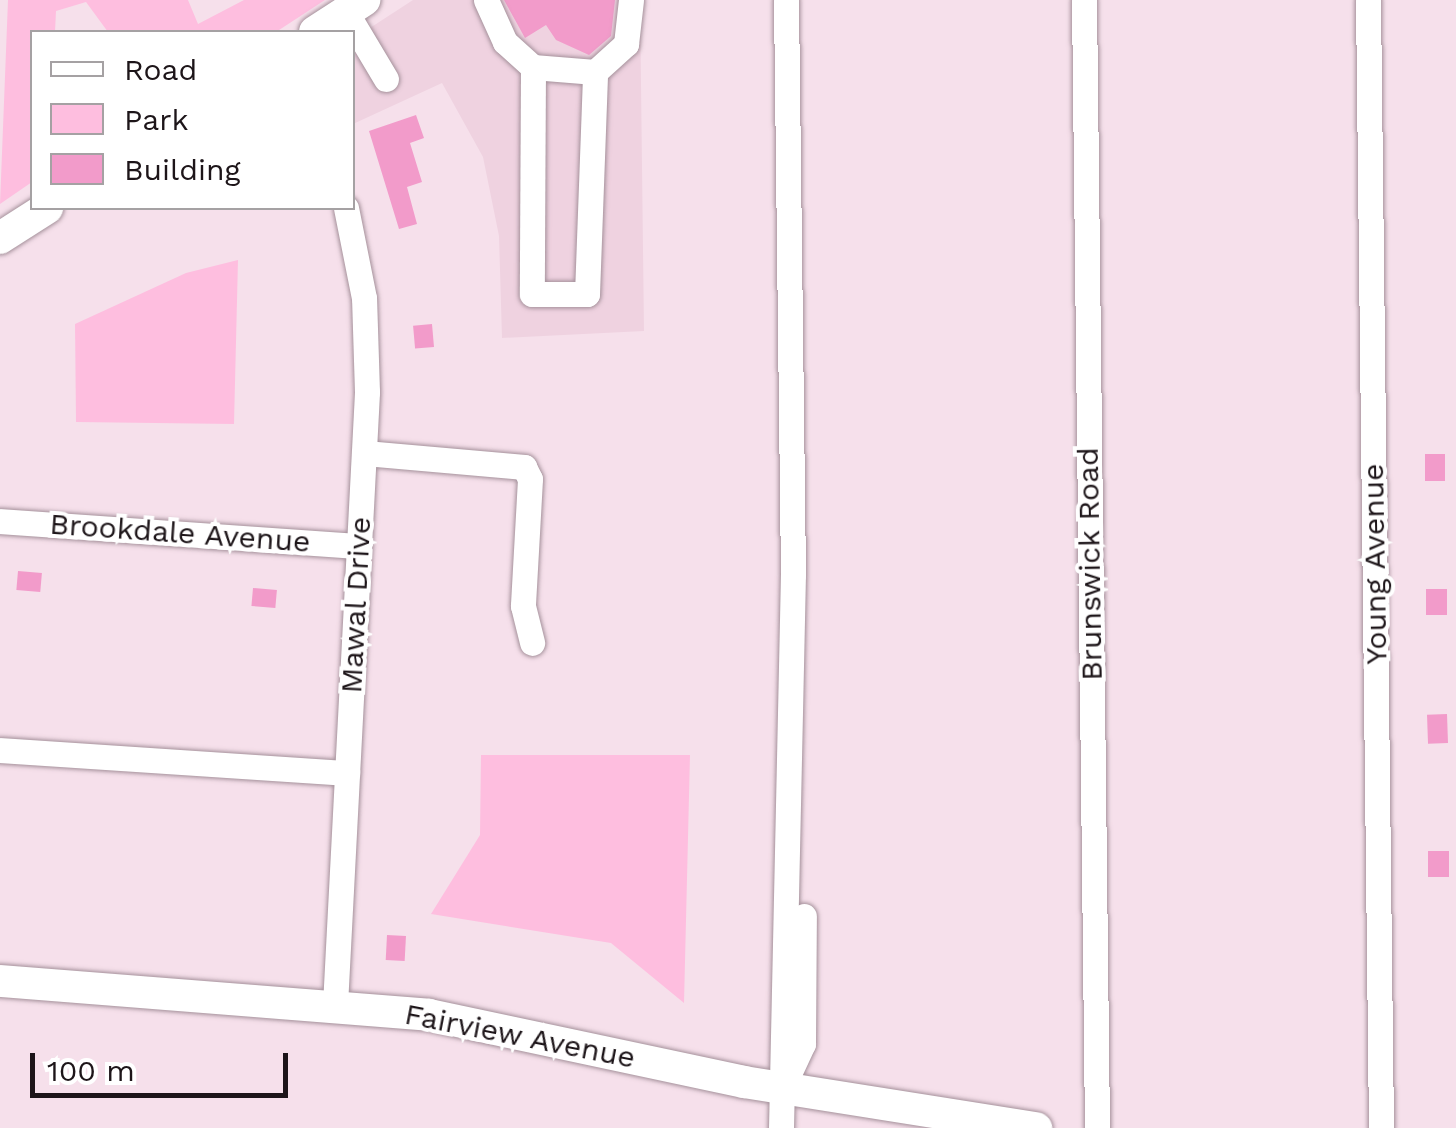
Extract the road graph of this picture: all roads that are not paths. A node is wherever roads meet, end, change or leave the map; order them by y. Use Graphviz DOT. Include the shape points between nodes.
graph roads {
  1 [pos="486,0"];
  2 [pos="631,0"];
  3 [pos="786,0"];
  4 [pos="804,0"];
  5 [pos="1084,0"];
  6 [pos="1368,0"];
  7 [pos="355,6"];
  8 [pos="318,30"];
  9 [pos="534,68"];
  10 [pos="595,72"];
  11 [pos="386,79"];
  12 [pos="797,185"];
  13 [pos="44,210"];
  14 [pos="346,210"];
  15 [pos="0,238"];
  16 [pos="365,453"];
  17 [pos="0,521"];
  18 [pos="360,546"];
  19 [pos="532,643"];
  20 [pos="0,750"];
  21 [pos="347,773"];
  22 [pos="0,981"];
  23 [pos="334,1004"];
  24 [pos="783,1087"];
  25 [pos="780,1128"];
  26 [pos="1036,1128"];
  27 [pos="1096,1128"];
  28 [pos="1381,1128"];
  1 -- 9 [label="street" via="505,42"];
  2 -- 10 [label="street" via="626,44"];
  3 -- 12 [label="street"];
  4 -- 12 [label="street"];
  5 -- 27 [label="street, Brunswick Road"];
  6 -- 28 [label="street, Young Avenue"];
  7 -- 8 [label="main road"];
  7 -- 11 [label="street"];
  9 -- 10 [label="street"];
  9 -- 10 [label="street" via="532,294 587,294"];
  12 -- 24 [label="street" via="801,627"];
  13 -- 15 [label="main road"];
  14 -- 16 [label="street, Mawal Drive" via="366,329"];
  16 -- 18 [label="street, Mawal Drive"];
  16 -- 19 [label="street" via="524,468 530,479 522,606"];
  17 -- 18 [label="street, Brookdale Avenue"];
  18 -- 21 [label="street, Mawal Drive"];
  20 -- 21 [label="street"];
  21 -- 23 [label="street, Mawal Drive"];
  22 -- 23 [label="main road, Fairview Avenue"];
  23 -- 24 [label="main road, Fairview Avenue" via="486,1025"];
  24 -- 25 [label="street"];
  24 -- 26 [label="main road, Fairview Avenue"];
}
